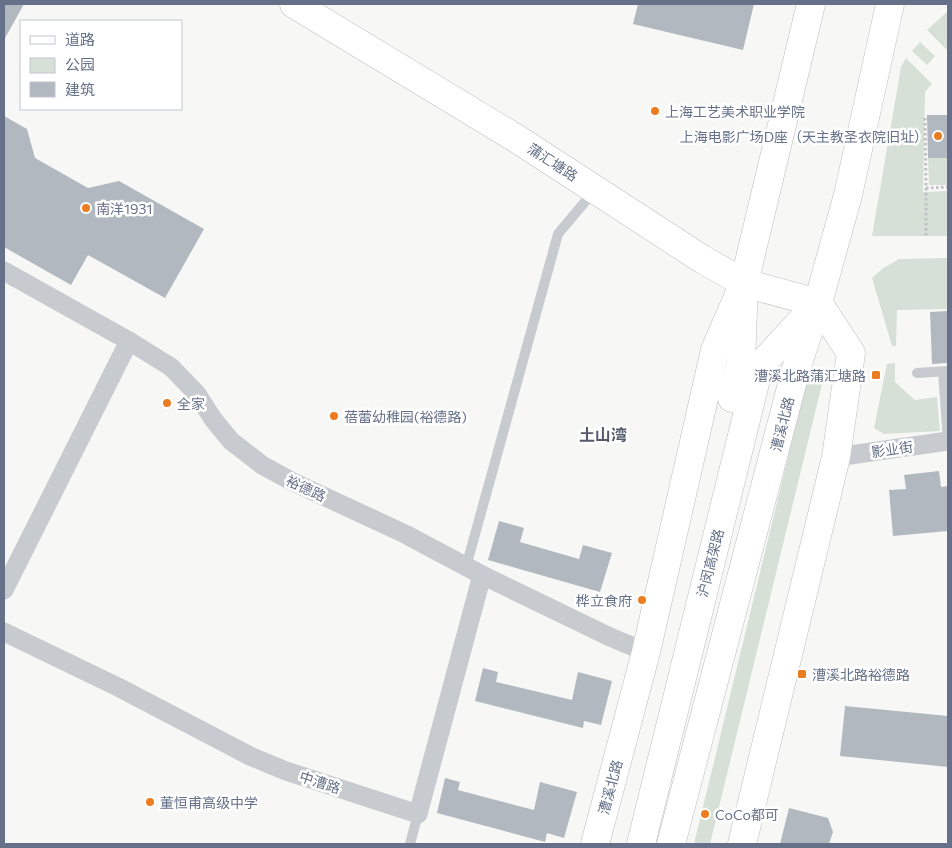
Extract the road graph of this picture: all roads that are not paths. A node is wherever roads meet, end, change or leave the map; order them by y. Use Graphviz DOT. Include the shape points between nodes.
graph roads {
  1 [pos="294,4"];
  2 [pos="810,4"];
  3 [pos="890,4"];
  4 [pos="595,190"];
  5 [pos="4,271"];
  6 [pos="744,283"];
  7 [pos="818,303"];
  8 [pos="129,341"];
  9 [pos="750,364"];
  10 [pos="946,372"];
  11 [pos="917,373"];
  12 [pos="948,441"];
  13 [pos="836,457"];
  14 [pos="474,571"];
  15 [pos="4,590"];
  16 [pos="4,632"];
  17 [pos="646,652"];
  18 [pos="418,814"];
  19 [pos="410,844"];
  20 [pos="595,844"];
  21 [pos="622,844"];
  22 [pos="641,844"];
  23 [pos="671,844"];
  24 [pos="742,844"];
  1 -- 4 [label="main road, 蒲汇塘路" via="514,137"];
  2 -- 6 [label="main road, 漕溪北路"];
  3 -- 7 [label="main road, 漕溪北路" via="848,195"];
  4 -- 6 [label="main road, 蒲汇塘路"];
  4 -- 14 [label="lane" via="558,234"];
  5 -- 8 [label="street, 裕德路"];
  6 -- 7 [label="main road, 蒲汇塘路"];
  6 -- 9 [label="main road, 沪闵高架路"];
  6 -- 17 [label="main road, 漕溪北路" via="715,350"];
  7 -- 9 [label="main road, 沪闵高架路"];
  7 -- 13 [label="main road" via="851,353"];
  7 -- 23 [label="main road, 漕溪北路" via="796,369"];
  8 -- 14 [label="street, 裕德路" via="171,368 197,394 231,441 262,465"];
  8 -- 15 [label="street"];
  9 -- 21 [label="main road"];
  9 -- 22 [label="main road, 沪闵高架路"];
  10 -- 11 [label="lane"];
  10 -- 12 [label="lane"];
  12 -- 13 [label="street, 影业街"];
  13 -- 24 [label="main road"];
  14 -- 17 [label="street, 裕德路"];
  14 -- 18 [label="street"];
  16 -- 18 [label="street, 中漕路" via="250,756"];
  17 -- 20 [label="main road, 漕溪北路"];
  18 -- 19 [label="lane"];
}
